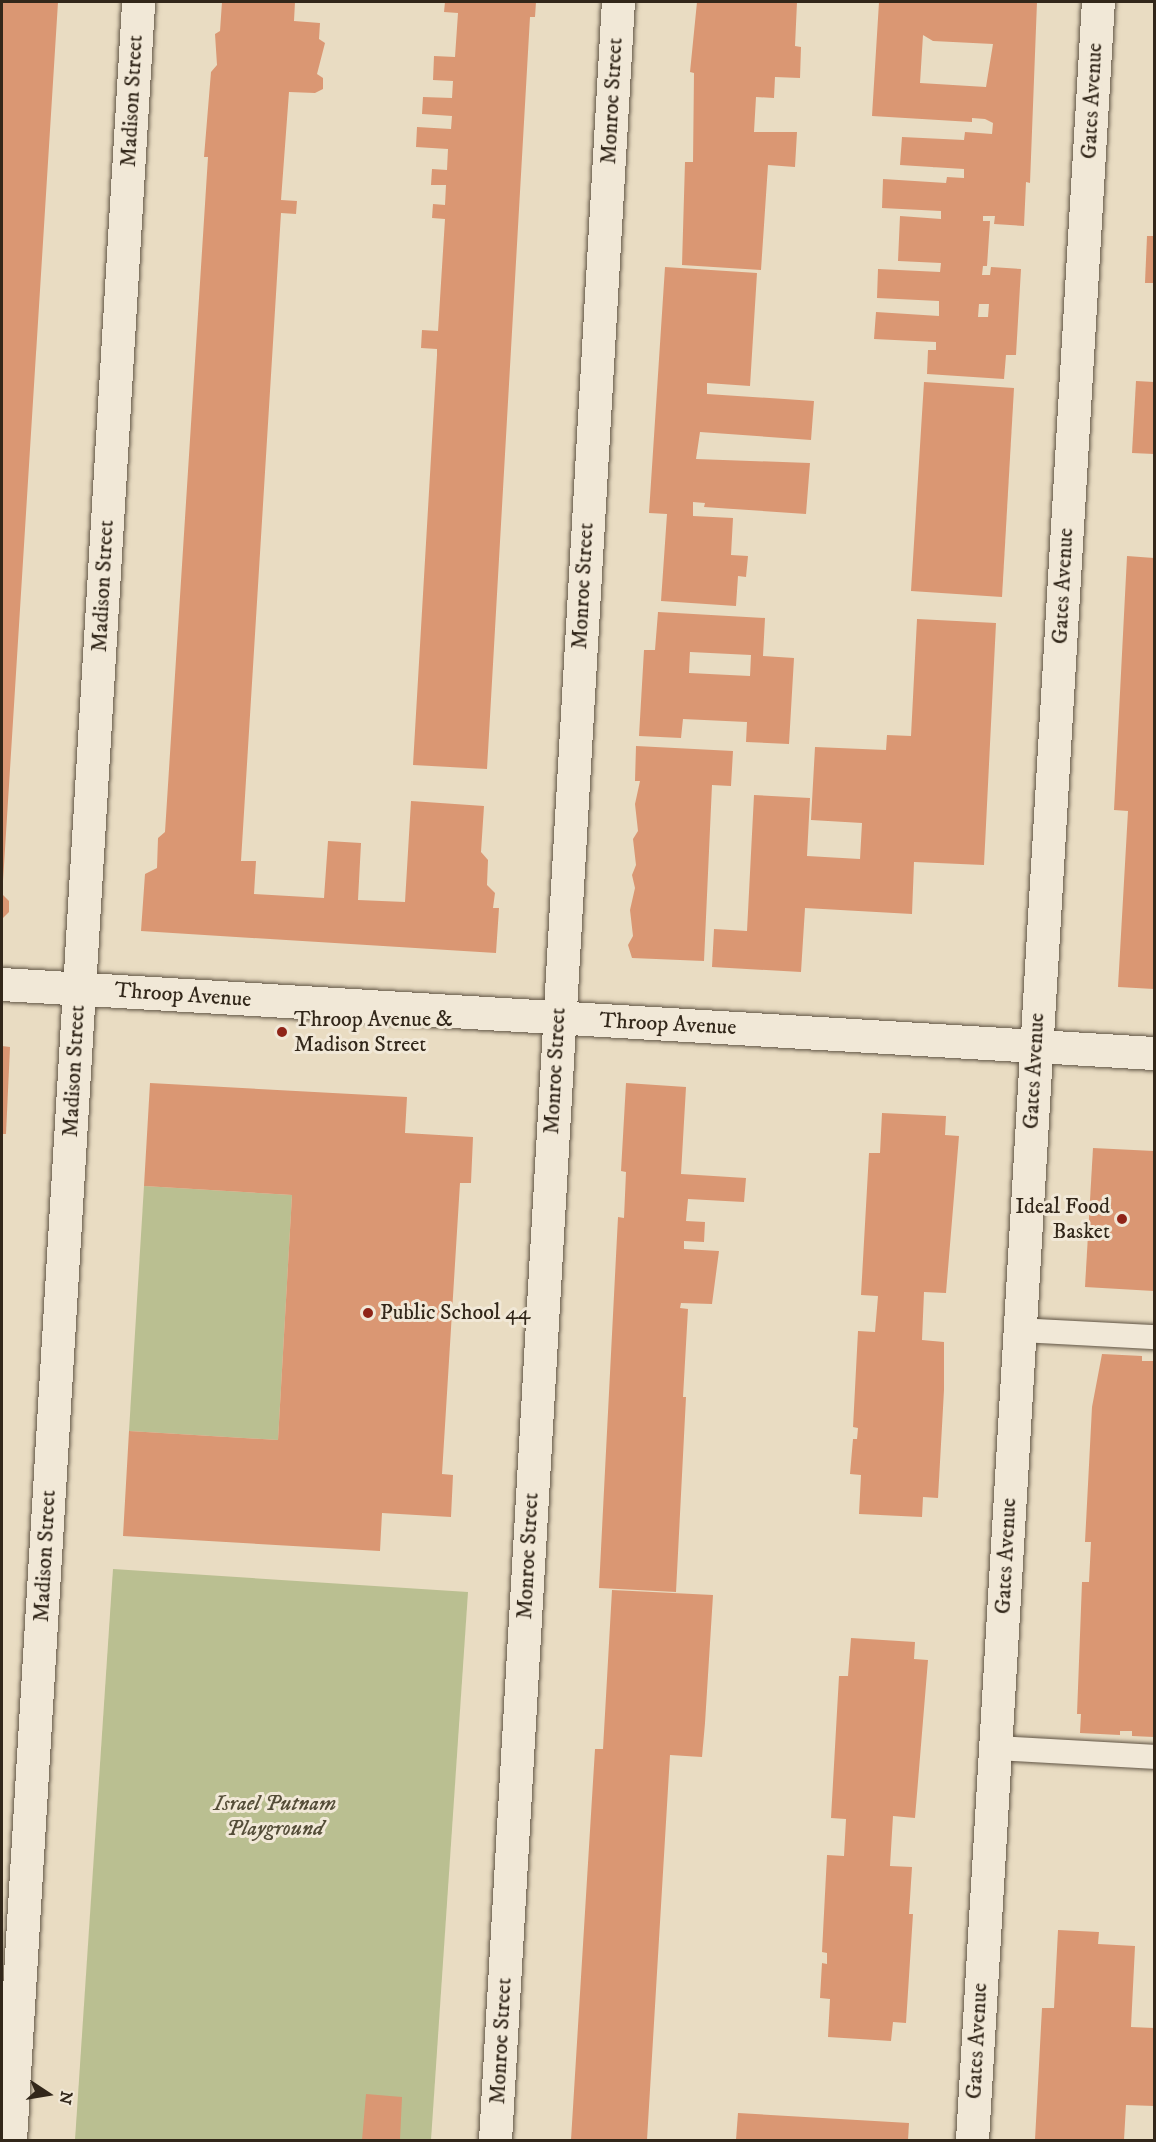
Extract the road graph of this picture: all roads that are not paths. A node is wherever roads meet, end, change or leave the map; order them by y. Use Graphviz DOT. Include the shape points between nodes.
graph roads {
  1 [pos="138,2"];
  2 [pos="618,2"];
  3 [pos="1098,2"];
  4 [pos="2,984"];
  5 [pos="79,988"];
  6 [pos="558,1018"];
  7 [pos="1035,1046"];
  8 [pos="1155,1053"];
  9 [pos="1019,1330"];
  10 [pos="1155,1337"];
  11 [pos="995,1748"];
  12 [pos="1155,1757"];
  13 [pos="10,2140"];
  14 [pos="495,2140"];
  15 [pos="972,2140"];
  1 -- 5 [label="street, Madison Street"];
  2 -- 6 [label="street, Monroe Street"];
  3 -- 7 [label="street, Gates Avenue"];
  4 -- 5 [label="street, Throop Avenue"];
  5 -- 6 [label="street, Throop Avenue"];
  5 -- 13 [label="street, Madison Street"];
  6 -- 7 [label="street, Throop Avenue"];
  6 -- 14 [label="street, Monroe Street"];
  7 -- 8 [label="street, Throop Avenue"];
  7 -- 9 [label="street, Gates Avenue"];
  9 -- 10 [label="lane"];
  9 -- 11 [label="street, Gates Avenue"];
  11 -- 12 [label="lane"];
  11 -- 15 [label="street, Gates Avenue"];
}
